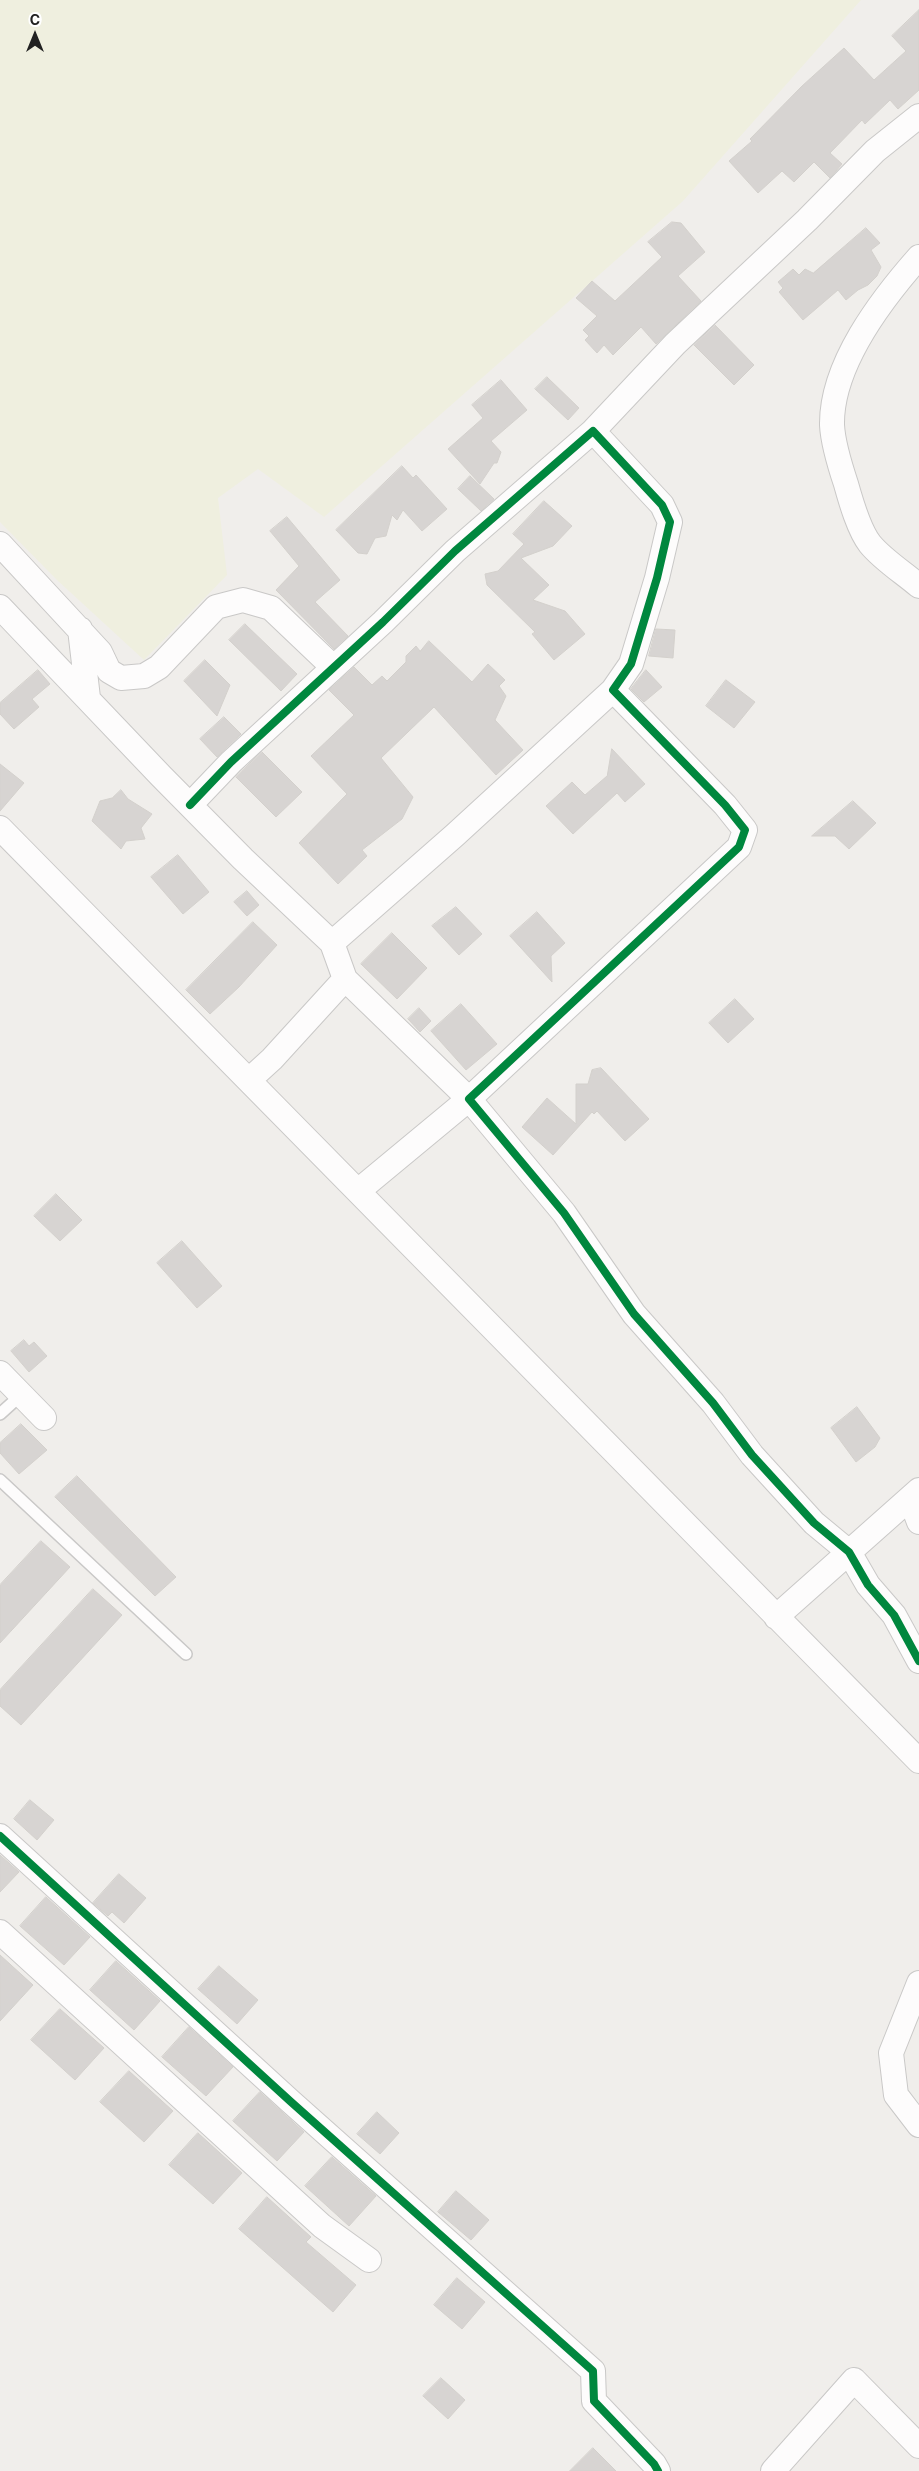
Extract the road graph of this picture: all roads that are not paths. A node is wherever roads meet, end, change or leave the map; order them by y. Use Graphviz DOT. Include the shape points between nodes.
graph roads {
  1 [pos="919,116"];
  2 [pos="919,257"];
  3 [pos="593,431"];
  4 [pos="0,544"];
  5 [pos="919,586"];
  6 [pos="0,607"];
  7 [pos="80,629"];
  8 [pos="333,667"];
  9 [pos="613,690"];
  10 [pos="88,698"];
  11 [pos="190,805"];
  12 [pos="0,828"];
  13 [pos="332,943"];
  14 [pos="345,979"];
  15 [pos="248,1080"];
  16 [pos="469,1099"];
  17 [pos="358,1190"];
  18 [pos="0,1373"];
  19 [pos="21,1395"];
  20 [pos="0,1414"];
  21 [pos="44,1418"];
  22 [pos="0,1480"];
  23 [pos="914,1494"];
  24 [pos="919,1522"];
  25 [pos="849,1552"];
  26 [pos="776,1617"];
  27 [pos="186,1654"];
  28 [pos="919,1661"];
  29 [pos="919,1761"];
  30 [pos="0,1836"];
  31 [pos="0,1932"];
  32 [pos="919,1983"];
  33 [pos="919,2125"];
  34 [pos="369,2260"];
  35 [pos="919,2446"];
  36 [pos="658,2471"];
  37 [pos="773,2471"];
  1 -- 3 [label="street" via="875,151 676,344"];
  2 -- 5 [label="street" via="899,279 855,342 838,387 832,425 853,508 870,544"];
  3 -- 8 [label="street" via="455,552"];
  3 -- 9 [label="street" via="662,506 670,522 632,664"];
  4 -- 7 [label="street"];
  6 -- 10 [label="street"];
  7 -- 8 [label="street" via="100,652 109,671 121,678 144,676 159,667 216,607 243,600 271,608"];
  7 -- 10 [label="street"];
  8 -- 11 [label="street"];
  9 -- 13 [label="street"];
  9 -- 16 [label="street" via="725,805 745,830 739,847"];
  10 -- 11 [label="street"];
  11 -- 13 [label="street"];
  12 -- 15 [label="street"];
  13 -- 14 [label="street"];
  14 -- 15 [label="street" via="272,1059"];
  14 -- 16 [label="street"];
  15 -- 17 [label="street"];
  16 -- 17 [label="street"];
  16 -- 25 [label="street" via="564,1213 634,1314 713,1403 752,1455 814,1523"];
  17 -- 26 [label="street"];
  18 -- 19 [label="street"];
  19 -- 20 [label="lane"];
  19 -- 21 [label="street"];
  22 -- 27 [label="lane"];
  23 -- 24 [label="street"];
  23 -- 25 [label="street"];
  25 -- 26 [label="street"];
  25 -- 28 [label="street" via="868,1585 894,1615"];
  26 -- 29 [label="street"];
  30 -- 36 [label="street" via="283,2095 593,2371 594,2401"];
  31 -- 34 [label="street" via="322,2226"];
  32 -- 33 [label="street" via="891,2053 896,2095"];
  35 -- 37 [label="street" via="854,2380"];
}
